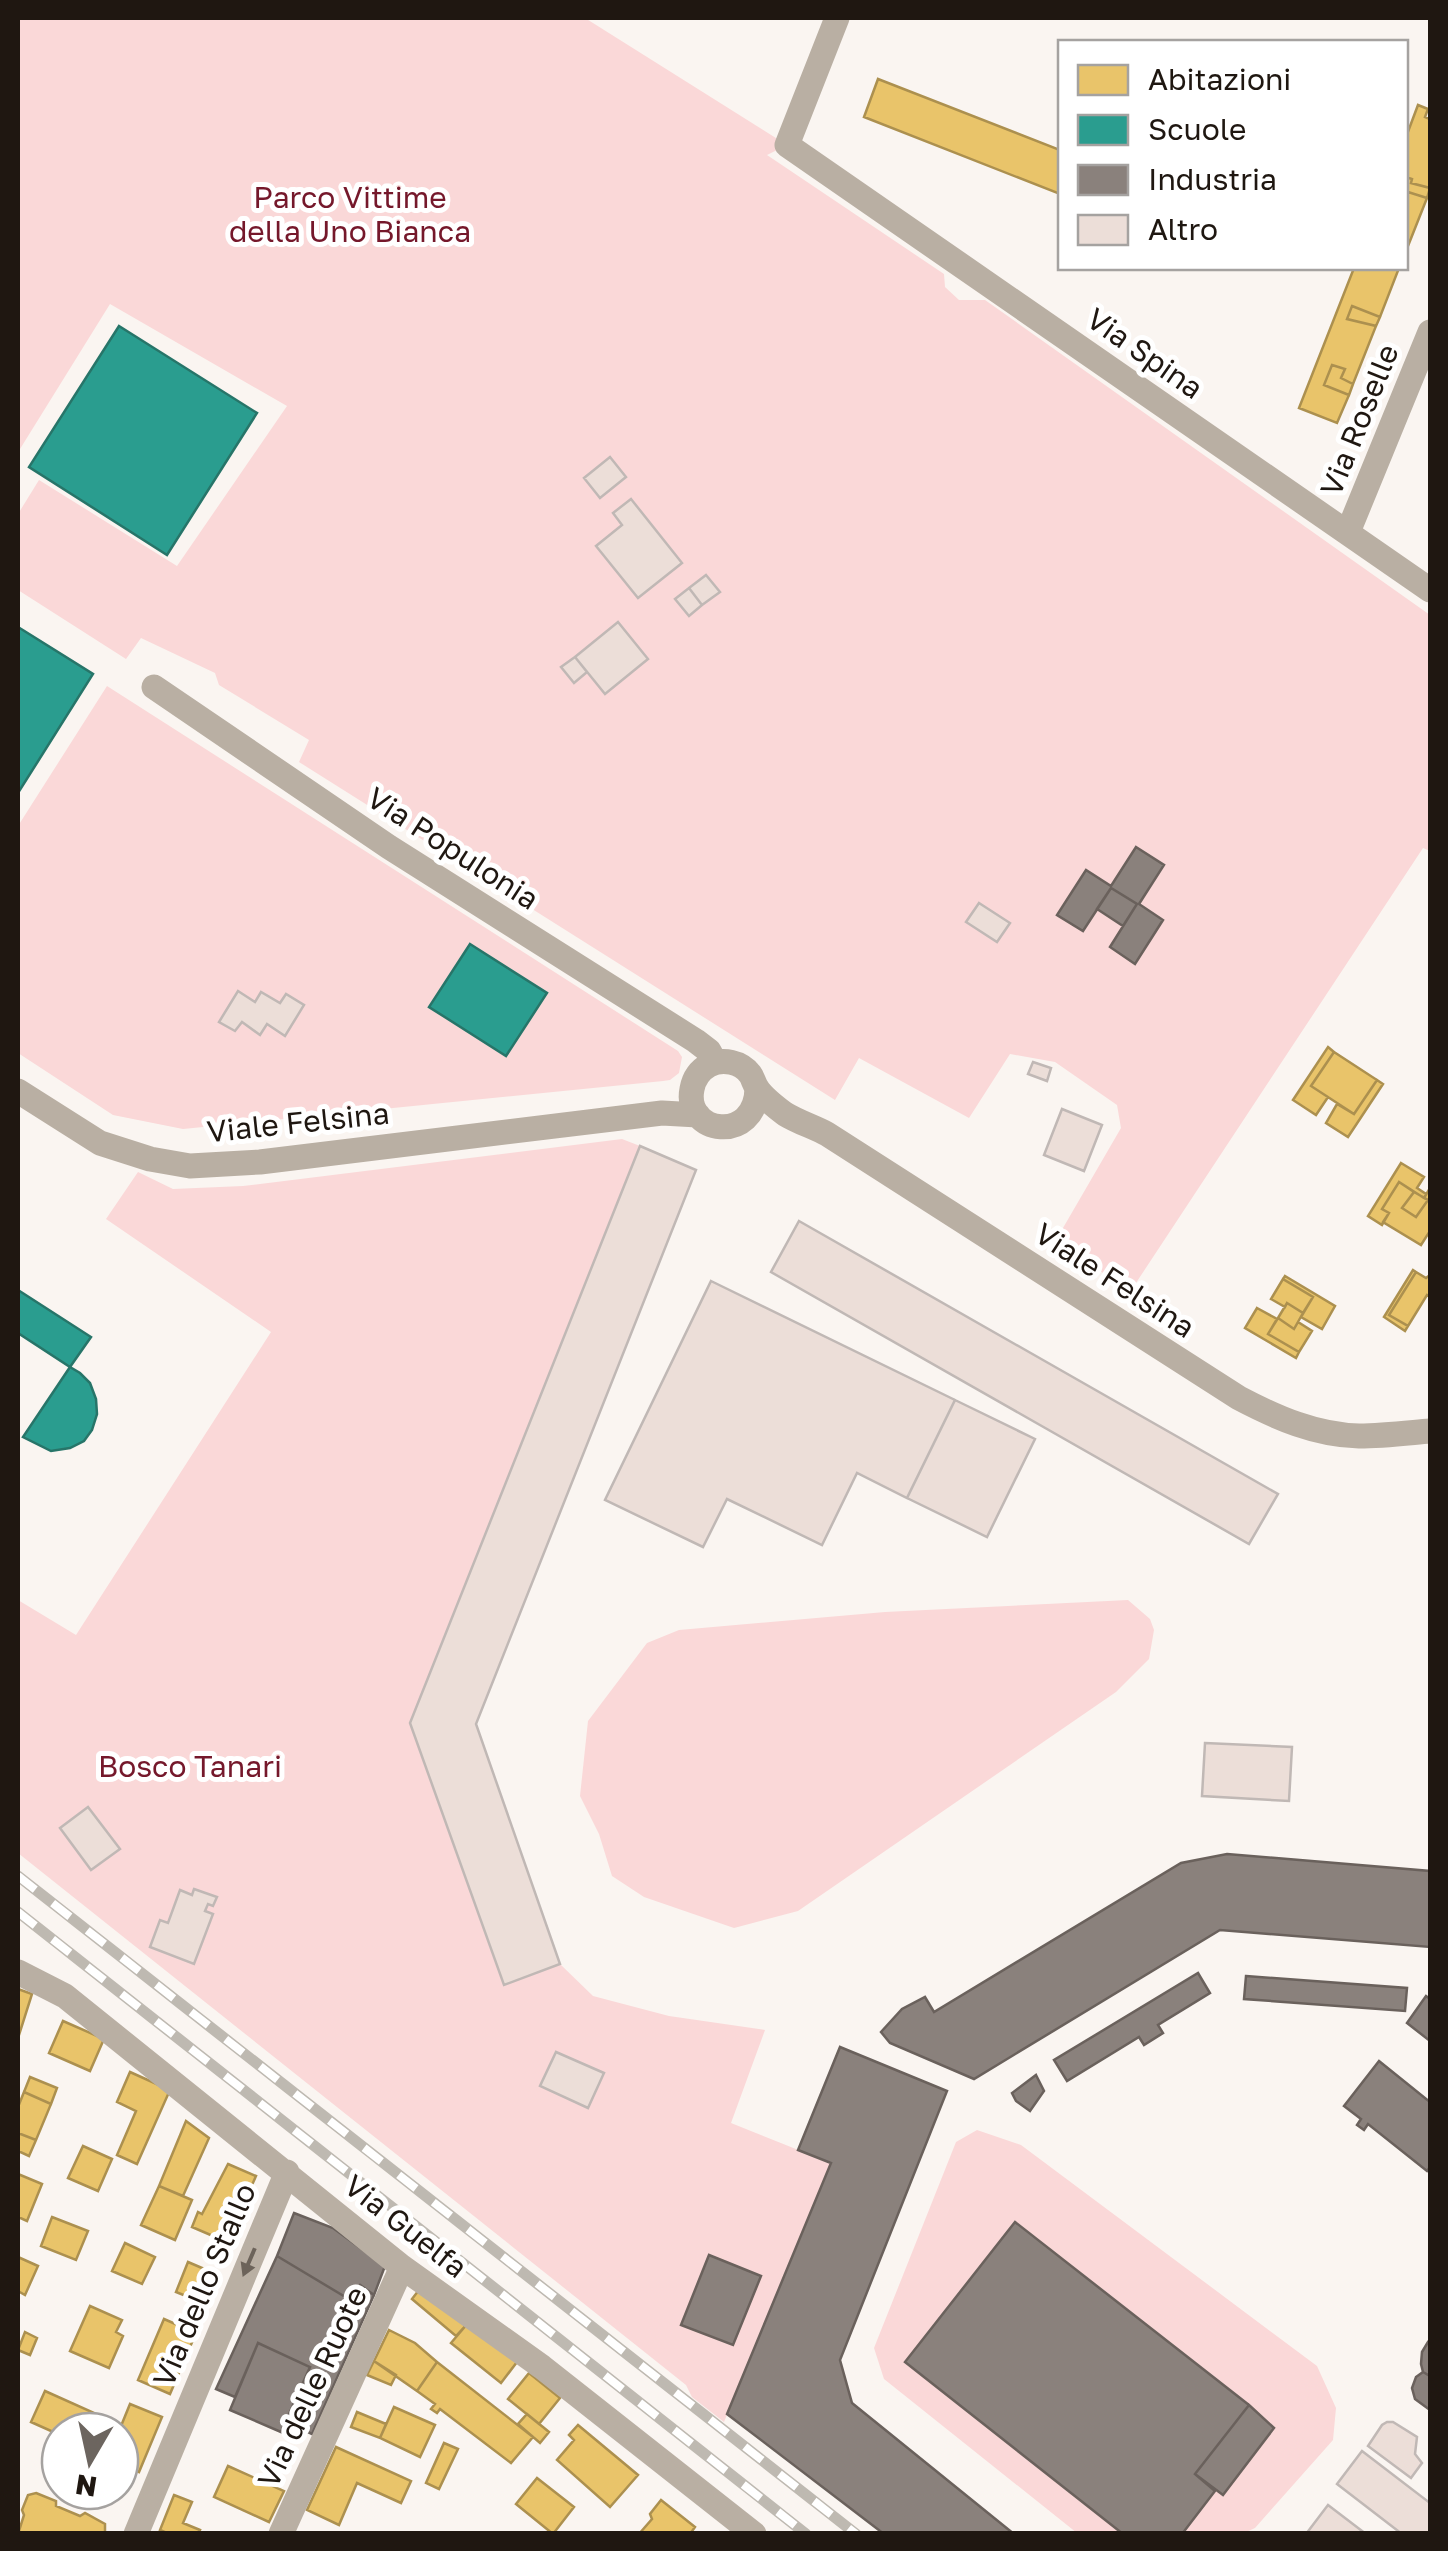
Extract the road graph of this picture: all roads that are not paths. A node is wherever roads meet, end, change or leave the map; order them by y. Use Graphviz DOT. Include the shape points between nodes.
graph roads {
  1 [pos="837,18"];
  2 [pos="1430,332"];
  3 [pos="1348,532"];
  4 [pos="1430,590"];
  5 [pos="154,687"];
  6 [pos="715,1062"];
  7 [pos="18,1090"];
  8 [pos="755,1100"];
  9 [pos="694,1105"];
  10 [pos="1430,1431"];
  11 [pos="18,1972"];
  12 [pos="286,2172"];
  13 [pos="402,2267"];
  14 [pos="136,2534"];
  15 [pos="281,2534"];
  16 [pos="754,2534"];
  1 -- 3 [label="street, Via Spina" via="787,145"];
  2 -- 3 [label="street, Via Roselle"];
  3 -- 4 [label="street, Via Spina"];
  5 -- 6 [label="street, Via Populonia" via="389,847 696,1041"];
  6 -- 8 [label="street" via="746,1069"];
  6 -- 9 [label="street" via="697,1074"];
  7 -- 9 [label="street, Viale Felsina" via="100,1143 190,1166"];
  8 -- 9 [label="street, Viale Felsina" via="745,1120 726,1128 706,1122"];
  8 -- 10 [label="street, Viale Felsina" via="827,1134 1272,1416 1336,1434"];
  11 -- 12 [label="street, Via Guelfa" via="66,1996"];
  12 -- 13 [label="street, Via Guelfa"];
  12 -- 14 [label="street, Via dello Stallo, one-way"];
  13 -- 15 [label="street, Via delle Ruote"];
  13 -- 16 [label="street, Via Guelfa"];
}
